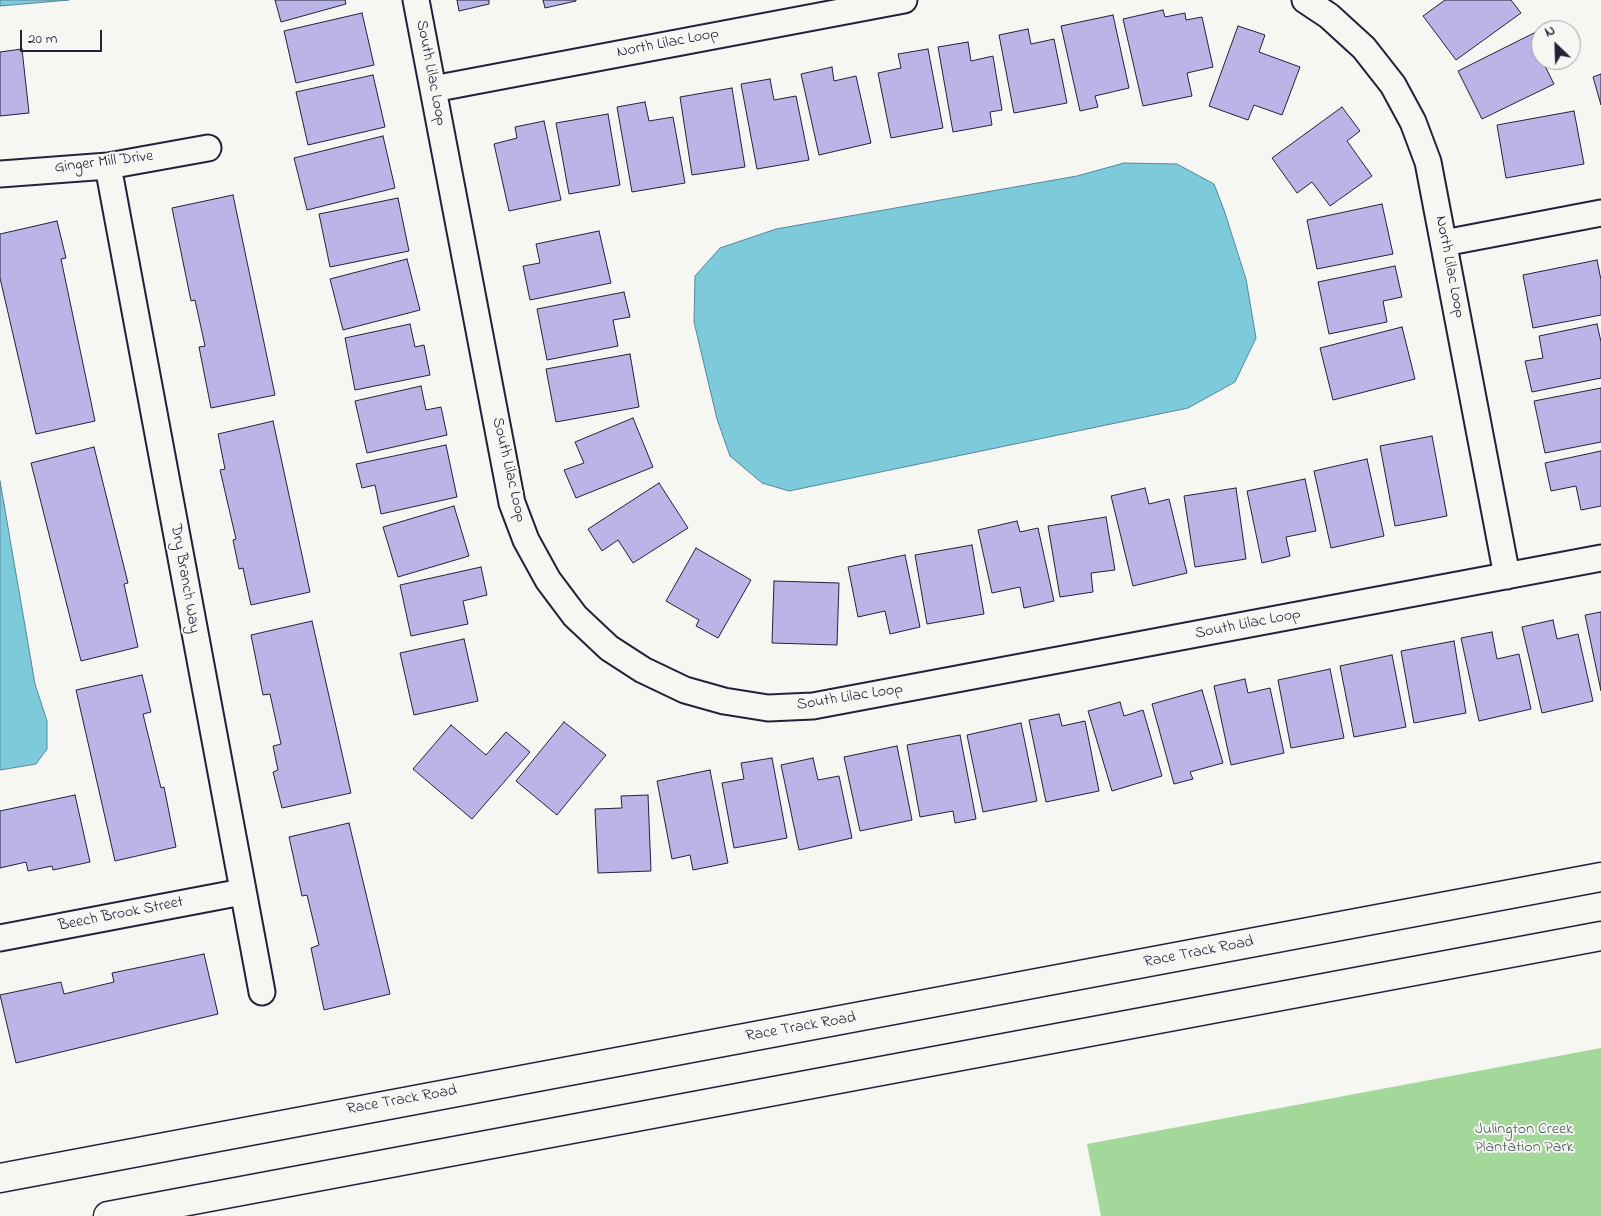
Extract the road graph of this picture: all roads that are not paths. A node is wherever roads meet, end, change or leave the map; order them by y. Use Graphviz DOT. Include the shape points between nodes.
graph roads {
  1 [pos="416,0"];
  2 [pos="904,0"];
  3 [pos="1305,0"];
  4 [pos="433,89"];
  5 [pos="208,148"];
  6 [pos="108,166"];
  7 [pos="0,174"];
  8 [pos="1601,213"];
  9 [pos="1444,243"];
  10 [pos="1601,558"];
  11 [pos="1507,576"];
  12 [pos="1601,877"];
  13 [pos="242,892"];
  14 [pos="1601,936"];
  15 [pos="0,938"];
  16 [pos="262,992"];
  17 [pos="0,1178"];
  18 [pos="108,1216"];
  1 -- 4 [label="street, South Lilac Loop"];
  2 -- 4 [label="street, North Lilac Loop"];
  3 -- 9 [label="street, North Lilac Loop" via="1329,16 1364,48 1393,85 1413,122 1428,162"];
  4 -- 11 [label="street, South Lilac Loop" via="506,478 526,540 548,580 575,616 609,648 685,690 724,702 768,708 813,706"];
  5 -- 6 [label="street, Ginger Mill Drive"];
  6 -- 7 [label="street, Ginger Mill Drive"];
  6 -- 13 [label="street, Dry Branch Way"];
  8 -- 9 [label="street"];
  9 -- 11 [label="street, North Lilac Loop"];
  10 -- 11 [label="street, South Lilac Loop"];
  12 -- 17 [label="main road, Race Track Road"];
  13 -- 15 [label="street, Beech Brook Street"];
  13 -- 16 [label="street, Dry Branch Way"];
  14 -- 18 [label="main road"];
}
